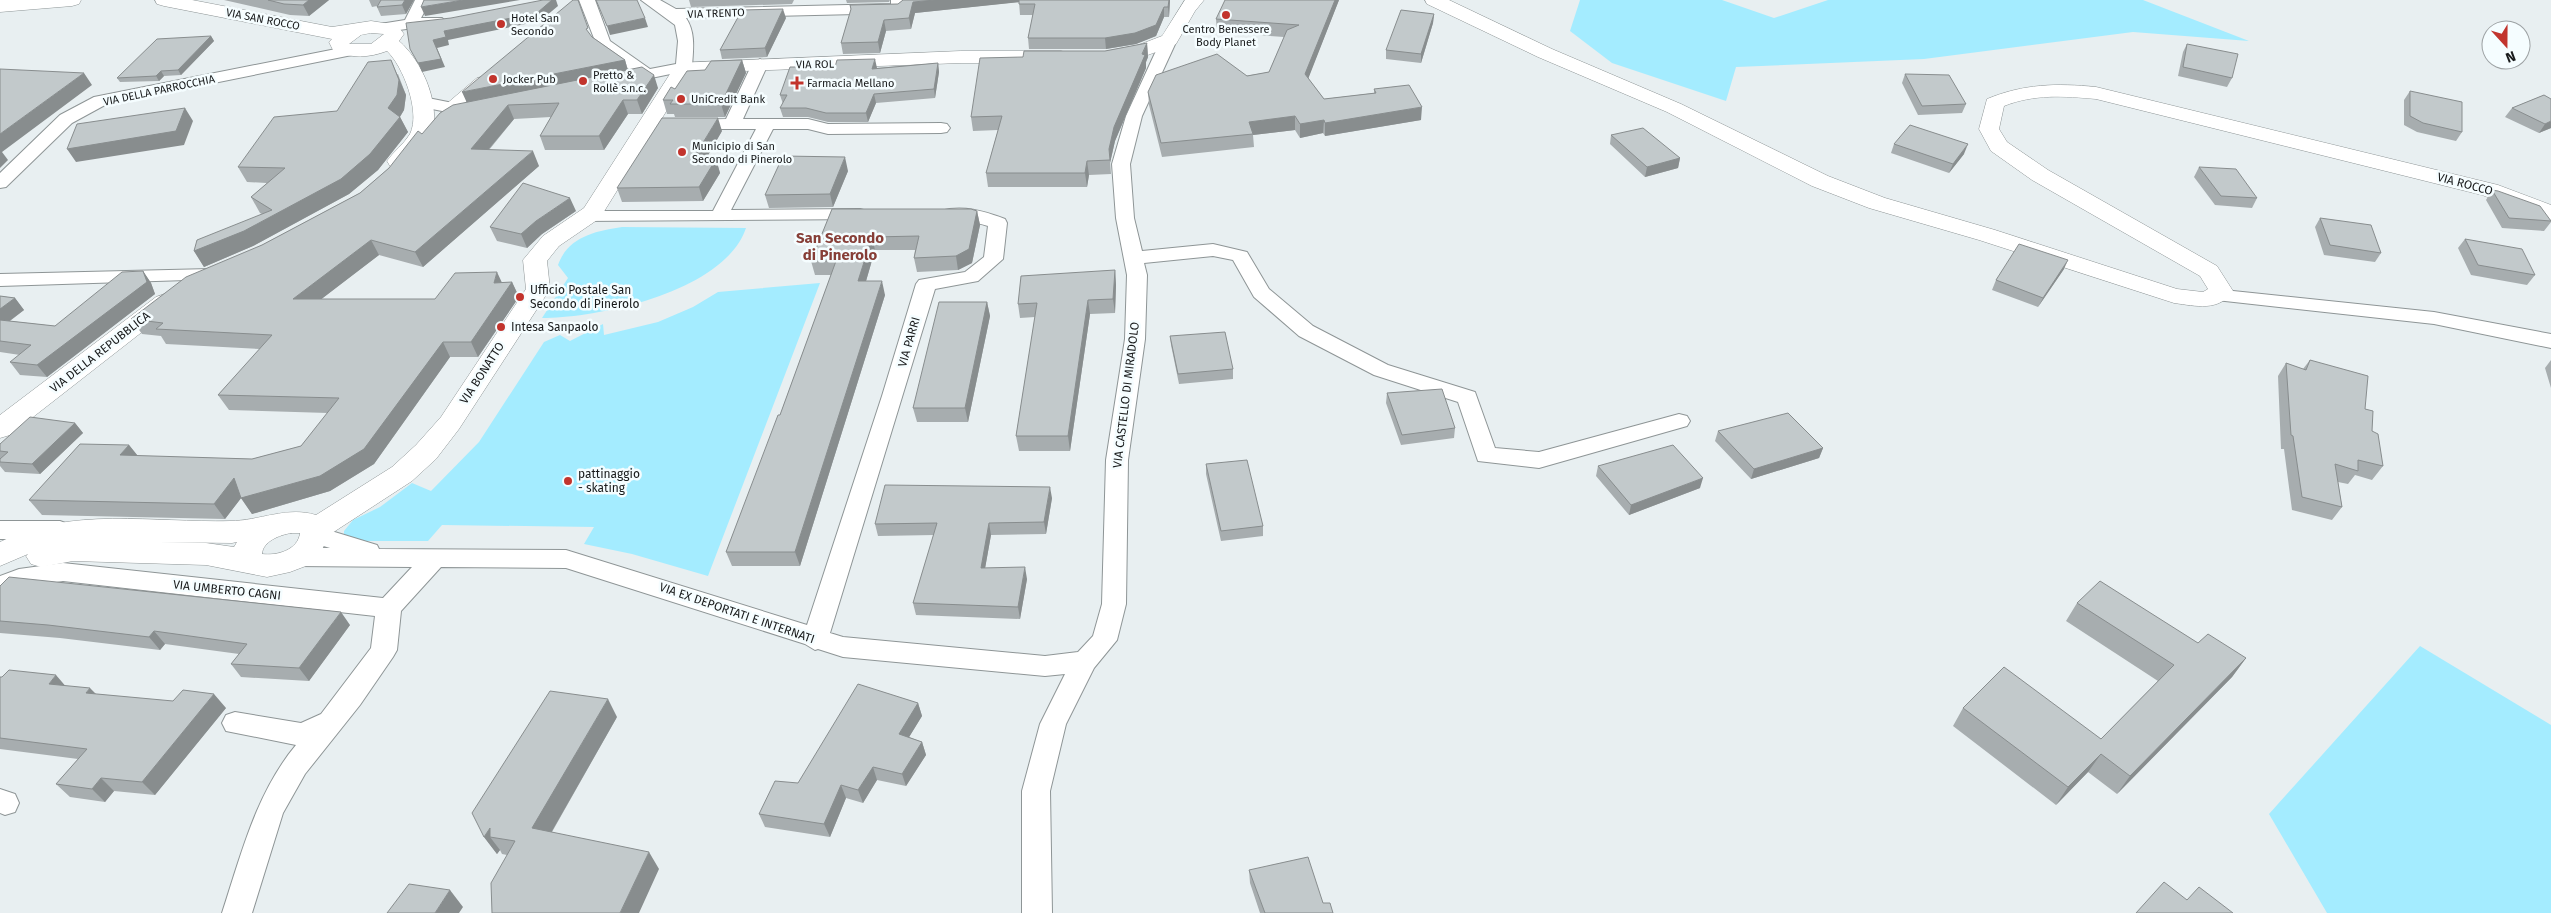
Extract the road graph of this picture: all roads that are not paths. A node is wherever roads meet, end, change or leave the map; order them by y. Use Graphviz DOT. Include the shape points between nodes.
graph roads {
  1 [pos="72,0"];
  2 [pos="164,0"];
  3 [pos="423,0"];
  4 [pos="587,0"];
  5 [pos="649,0"];
  6 [pos="900,0"];
  7 [pos="1195,0"];
  8 [pos="1434,0"];
  9 [pos="0,6"];
  10 [pos="675,14"];
  11 [pos="411,23"];
  12 [pos="389,36"];
  13 [pos="1169,40"];
  14 [pos="345,42"];
  15 [pos="406,63"];
  16 [pos="760,64"];
  17 [pos="684,67"];
  18 [pos="494,71"];
  19 [pos="648,74"];
  20 [pos="607,82"];
  21 [pos="424,102"];
  22 [pos="480,106"];
  23 [pos="455,109"];
  24 [pos="665,124"];
  25 [pos="732,124"];
  26 [pos="767,124"];
  27 [pos="941,128"];
  28 [pos="422,131"];
  29 [pos="387,176"];
  30 [pos="0,183"];
  31 [pos="2551,213"];
  32 [pos="866,215"];
  33 [pos="930,215"];
  34 [pos="719,216"];
  35 [pos="589,217"];
  36 [pos="1133,258"];
  37 [pos="233,265"];
  38 [pos="211,275"];
  39 [pos="0,280"];
  40 [pos="2214,296"];
  41 [pos="2551,341"];
  42 [pos="1679,420"];
  43 [pos="0,429"];
  44 [pos="304,527"];
  45 [pos="0,530"];
  46 [pos="80,530"];
  47 [pos="0,555"];
  48 [pos="296,557"];
  49 [pos="391,558"];
  50 [pos="435,558"];
  51 [pos="248,560"];
  52 [pos="0,571"];
  53 [pos="0,587"];
  54 [pos="389,608"];
  55 [pos="815,640"];
  56 [pos="1085,661"];
  57 [pos="329,722"];
  58 [pos="235,723"];
  59 [pos="237,913"];
  60 [pos="1037,913"];
  1 -- 9 [label="street"];
  2 -- 14 [label="street, VIA SAN ROCCO"];
  3 -- 11 [label="street"];
  4 -- 19 [label="street" via="603,43"];
  5 -- 10 [label="street"];
  6 -- 10 [label="street, VIA TRENTO" via="899,8"];
  7 -- 13 [label="street"];
  8 -- 40 [label="street" via="1674,108 1820,181 1869,200 2174,296 2206,300"];
  10 -- 17 [label="street" via="682,20 686,32"];
  11 -- 12 [label="street"];
  11 -- 12 [label="street" via="454,19"];
  12 -- 14 [label="street" via="371,27"];
  12 -- 15 [label="street"];
  13 -- 16 [label="street, VIA ROL" via="1140,51 1087,57 961,57"];
  13 -- 36 [label="street, VIA CASTELLO DI MIRADOLO" via="1134,116 1121,164 1124,218"];
  14 -- 15 [label="street, VIA SAN ROCCO"];
  14 -- 30 [label="street, VIA DELLA PARROCCHIA" via="316,58 100,101 66,119"];
  15 -- 21 [label="street"];
  16 -- 17 [label="street, VIA ROL"];
  16 -- 25 [label="street"];
  17 -- 19 [label="street, VIA ROL"];
  17 -- 24 [label="street, VIA BONATTO"];
  18 -- 23 [label="street"];
  19 -- 20 [label="street, VIA ROL"];
  21 -- 23 [label="street"];
  21 -- 28 [label="street"];
  22 -- 23 [label="street"];
  23 -- 28 [label="street"];
  24 -- 25 [label="street"];
  24 -- 35 [label="street, VIA BONATTO"];
  25 -- 26 [label="street"];
  26 -- 27 [label="street" via="808,124 828,129"];
  26 -- 34 [label="street"];
  28 -- 29 [label="street"];
  31 -- 40 [label="street, VIA ROCCO" via="2490,190 2096,93 2034,90 1994,103 1989,129 1999,146 2040,175 2209,271 2221,291"];
  32 -- 34 [label="street"];
  33 -- 55 [label="street, VIA PARRI" via="976,215 998,223 993,259 971,277 926,284"];
  34 -- 35 [label="street"];
  35 -- 44 [label="street, VIA BONATTO" via="551,241 535,260 538,288 450,423 426,452 402,474 368,495"];
  36 -- 42 [label="street" via="1213,250 1240,256 1261,292 1306,331 1381,370 1467,397 1486,455 1539,460"];
  36 -- 56 [label="street, VIA CASTELLO DI MIRADOLO" via="1137,275 1135,339 1117,460 1114,604 1104,640"];
  37 -- 38 [label="street, VIA DELLA REPUBBLICA"];
  38 -- 39 [label="street"];
  38 -- 43 [label="street, VIA DELLA REPUBBLICA" via="186,285"];
  40 -- 41 [label="street" via="2434,318"];
  44 -- 46 [label="street" via="232,532"];
  44 -- 48 [label="street" via="310,546"];
  44 -- 49 [label="street, VIA EX DEPORTATI E INTERNATI"];
  44 -- 51 [label="street" via="263,532 254,539 247,554"];
  45 -- 46 [label="street"];
  46 -- 47 [label="street" via="46,536"];
  48 -- 49 [label="street, VIA EX DEPORTATI E INTERNATI"];
  48 -- 51 [label="street" via="274,566 262,566"];
  49 -- 50 [label="street, VIA EX DEPORTATI E INTERNATI"];
  50 -- 54 [label="street"];
  50 -- 55 [label="street, VIA EX DEPORTATI E INTERNATI" via="566,560 660,587"];
  51 -- 52 [label="street" via="206,554 73,550 23,561"];
  53 -- 54 [label="street, VIA UMBERTO CAGNI" via="19,578 63,572"];
  54 -- 57 [label="street" via="384,650"];
  55 -- 56 [label="street, VIA EX DEPORTATI E INTERNATI" via="843,648 1046,666"];
  56 -- 60 [label="street, VIA CASTELLO DI MIRADOLO" via="1052,724 1036,791"];
  57 -- 58 [label="street" via="303,735"];
  57 -- 59 [label="street" via="295,766 270,810"];
}
